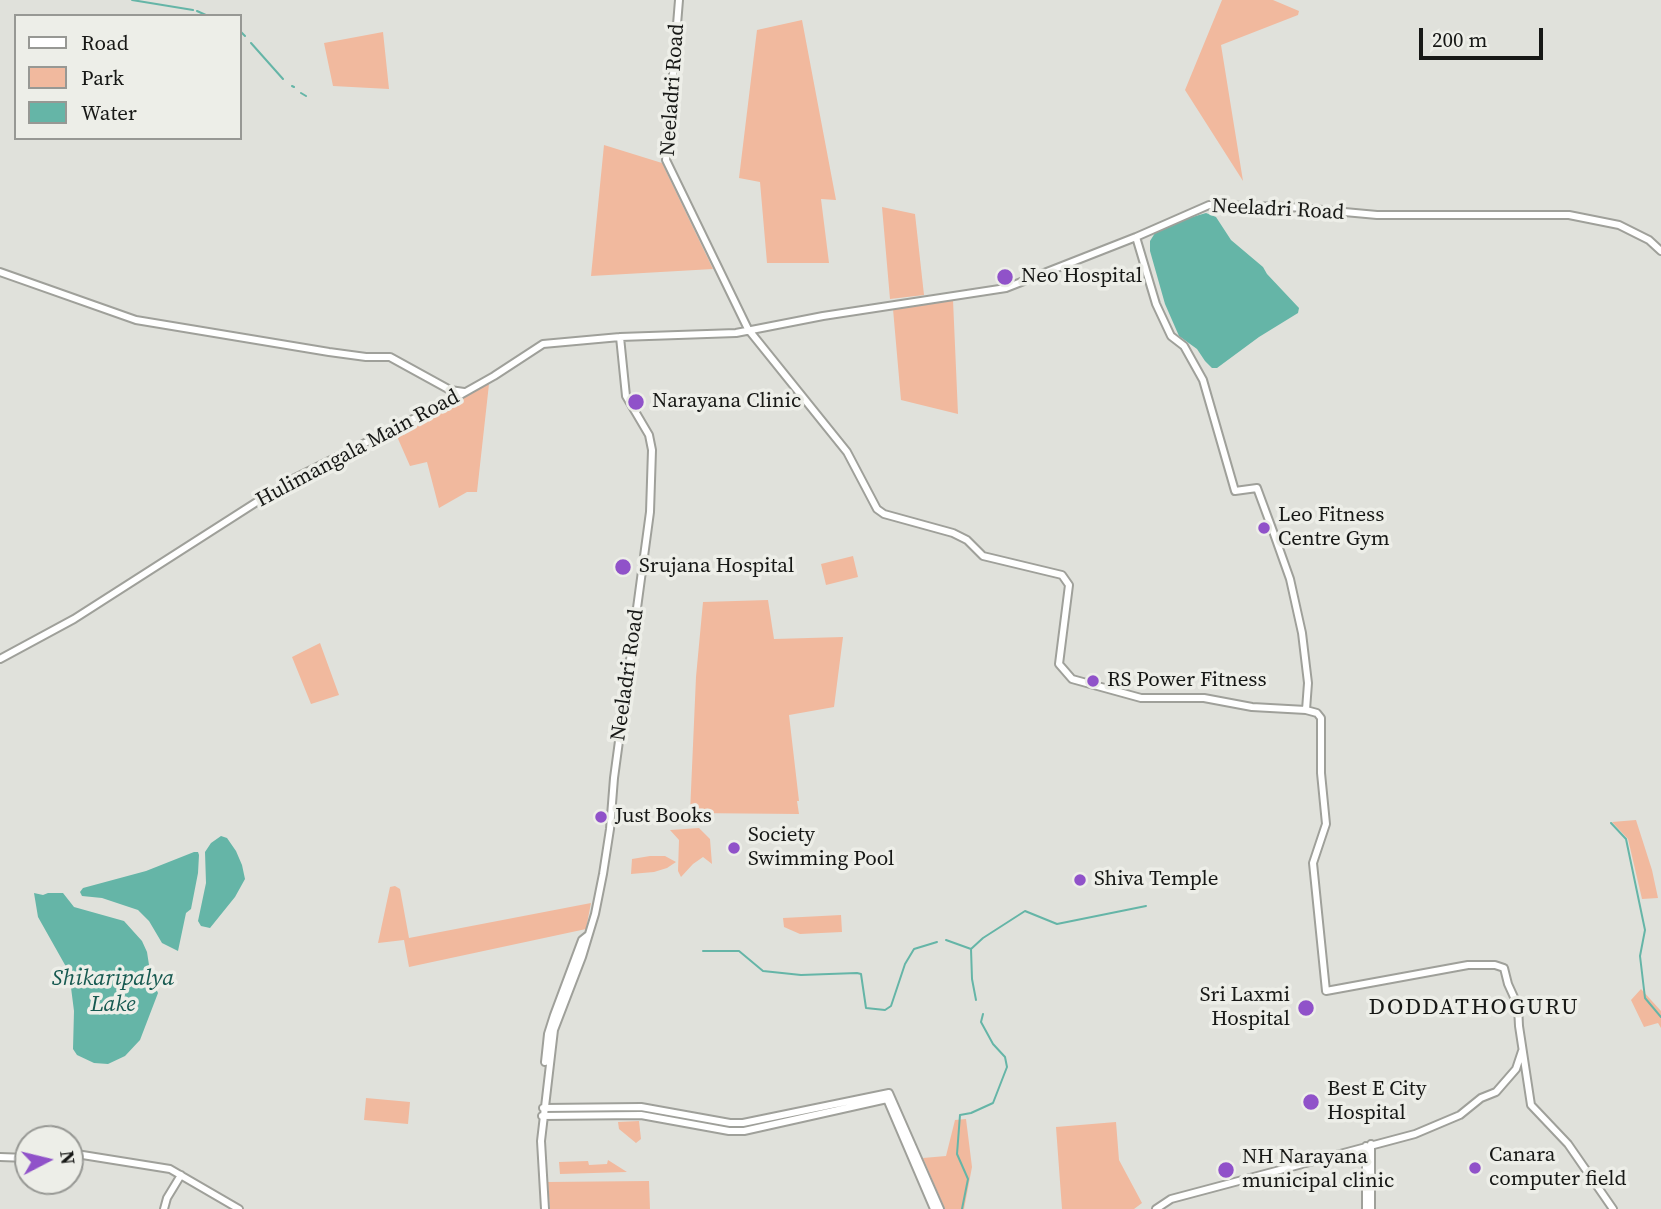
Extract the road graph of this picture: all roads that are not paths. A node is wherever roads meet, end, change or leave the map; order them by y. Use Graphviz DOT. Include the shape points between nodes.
graph roads {
  1 [pos="679,0"];
  2 [pos="1136,237"];
  3 [pos="1661,251"];
  4 [pos="0,272"];
  5 [pos="748,330"];
  6 [pos="620,337"];
  7 [pos="464,392"];
  8 [pos="0,659"];
  9 [pos="1306,710"];
  10 [pos="1523,1049"];
  11 [pos="542,1112"];
  12 [pos="1368,1145"];
  13 [pos="84,1155"];
  14 [pos="181,1175"];
  15 [pos="164,1209"];
  16 [pos="239,1209"];
  17 [pos="543,1209"];
  18 [pos="934,1209"];
  19 [pos="940,1209"];
  20 [pos="1156,1209"];
  21 [pos="1366,1209"];
  22 [pos="1371,1209"];
  23 [pos="1612,1209"];
  1 -- 5 [label="street, Neeladri Road" via="666,160"];
  2 -- 3 [label="street, Neeladri Road" via="1209,205 1290,207 1364,214 1576,215 1619,225"];
  2 -- 5 [label="street, Neeladri Road" via="1006,288"];
  2 -- 9 [label="street" via="1156,304 1171,336 1184,346 1203,380 1236,491 1257,488 1274,534 1302,633"];
  4 -- 7 [label="street" via="136,320 329,352 390,357 450,390"];
  5 -- 6 [label="street, Neeladri Road"];
  5 -- 9 [label="street" via="846,452 877,509 953,533 983,556 1062,575 1069,585 1059,664 1072,679 1141,698 1204,698"];
  6 -- 7 [label="street, Hulimangala Main Road" via="543,344"];
  6 -- 11 [label="street, Neeladri Road" via="626,396 649,435 652,450 650,512 598,902 548,1034"];
  7 -- 8 [label="street, Hulimangala Main Road" via="291,480 74,619"];
  9 -- 10 [label="street" via="1321,718 1326,824 1313,863 1326,991 1468,965 1495,965 1504,968 1518,1006"];
  10 -- 12 [label="street" via="1516,1069 1496,1092 1453,1118"];
  10 -- 23 [label="street" via="1531,1105 1567,1144"];
  11 -- 17 [label="street, Neeladri Road"];
  11 -- 18 [label="street" via="641,1115 744,1131 887,1099"];
  11 -- 19 [label="street" via="641,1107 743,1123 889,1093"];
  12 -- 20 [label="street" via="1175,1198"];
  12 -- 21 [label="street"];
  12 -- 22 [label="street"];
  13 -- 14 [label="street" via="157,1166"];
  14 -- 15 [label="street"];
  14 -- 16 [label="street"];
}
